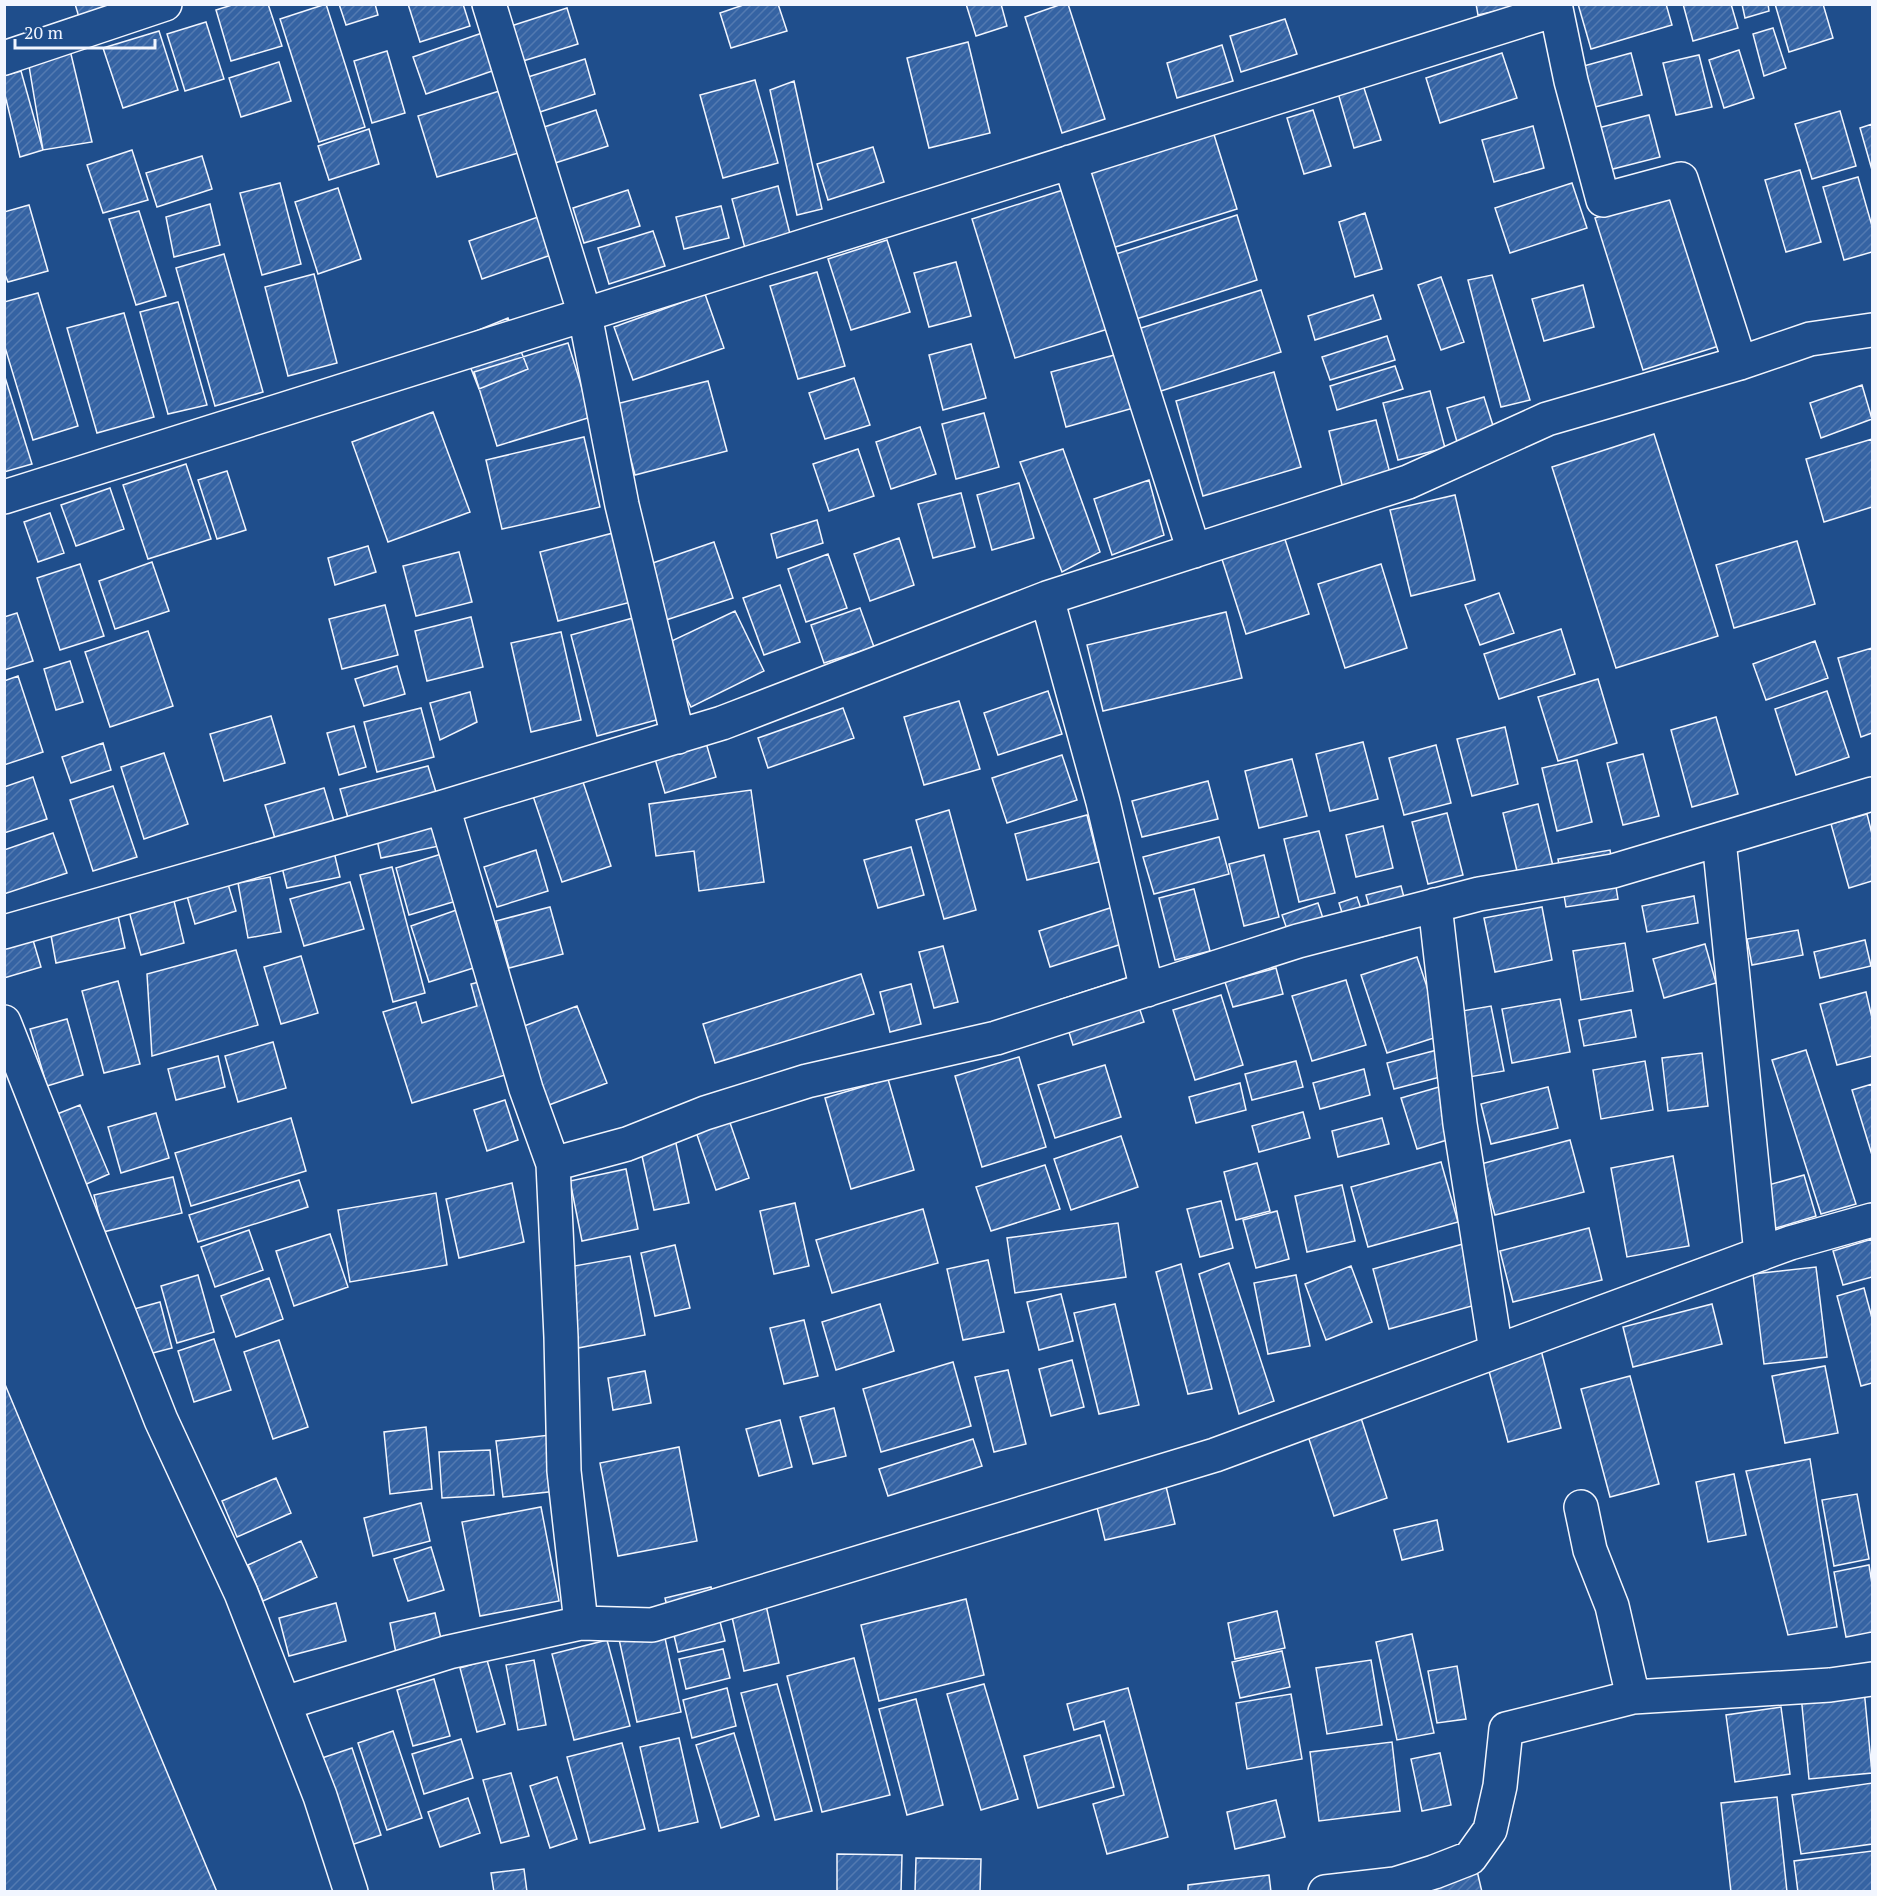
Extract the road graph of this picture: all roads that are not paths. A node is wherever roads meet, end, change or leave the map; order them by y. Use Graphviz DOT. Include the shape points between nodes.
graph roads {
  1 [pos="165,4"];
  2 [pos="489,4"];
  3 [pos="1555,7"];
  4 [pos="4,58"];
  5 [pos="1070,162"];
  6 [pos="585,315"];
  7 [pos="1872,330"];
  8 [pos="1740,363"];
  9 [pos="4,497"];
  10 [pos="1194,551"];
  11 [pos="1047,598"];
  12 [pos="678,737"];
  13 [pos="1872,794"];
  14 [pos="443,807"];
  15 [pos="1719,840"];
  16 [pos="1435,905"];
  17 [pos="4,932"];
  18 [pos="1147,990"];
  19 [pos="4,1022"];
  20 [pos="553,1164"];
  21 [pos="1872,1220"];
  22 [pos="1761,1254"];
  23 [pos="1496,1351"];
  24 [pos="1581,1507"];
  25 [pos="581,1623"];
  26 [pos="1872,1679"];
  27 [pos="1633,1697"];
  28 [pos="285,1703"];
  29 [pos="351,1892"];
  30 [pos="1324,1892"];
  1 -- 4 [label="street"];
  2 -- 6 [label="street"];
  3 -- 5 [label="street"];
  3 -- 8 [label="street" via="1604,200 1681,179"];
  5 -- 6 [label="street"];
  5 -- 10 [label="street"];
  6 -- 9 [label="street"];
  6 -- 12 [label="street" via="622,505"];
  7 -- 8 [label="street" via="1810,339"];
  8 -- 10 [label="street" via="1547,419 1408,482"];
  10 -- 11 [label="street"];
  11 -- 12 [label="street"];
  11 -- 18 [label="street" via="1103,802"];
  12 -- 14 [label="street"];
  13 -- 15 [label="street"];
  14 -- 17 [label="street"];
  14 -- 20 [label="street" via="526,1089"];
  15 -- 16 [label="street" via="1613,871"];
  15 -- 22 [label="street"];
  16 -- 18 [label="street" via="1298,941"];
  16 -- 23 [label="street" via="1460,1124"];
  18 -- 20 [label="street" via="996,1038 807,1081 705,1113 627,1144"];
  19 -- 28 [label="street" via="161,1420 241,1593"];
  20 -- 25 [label="street" via="564,1471"];
  21 -- 22 [label="street"];
  22 -- 23 [label="street"];
  23 -- 25 [label="street" via="1215,1455 652,1625"];
  24 -- 27 [label="street" via="1590,1550 1612,1606"];
  25 -- 28 [label="street" via="449,1652"];
  26 -- 27 [label="street"];
  27 -- 30 [label="street" via="1506,1729 1490,1830 1470,1858 1395,1884"];
  28 -- 29 [label="street"];
}
